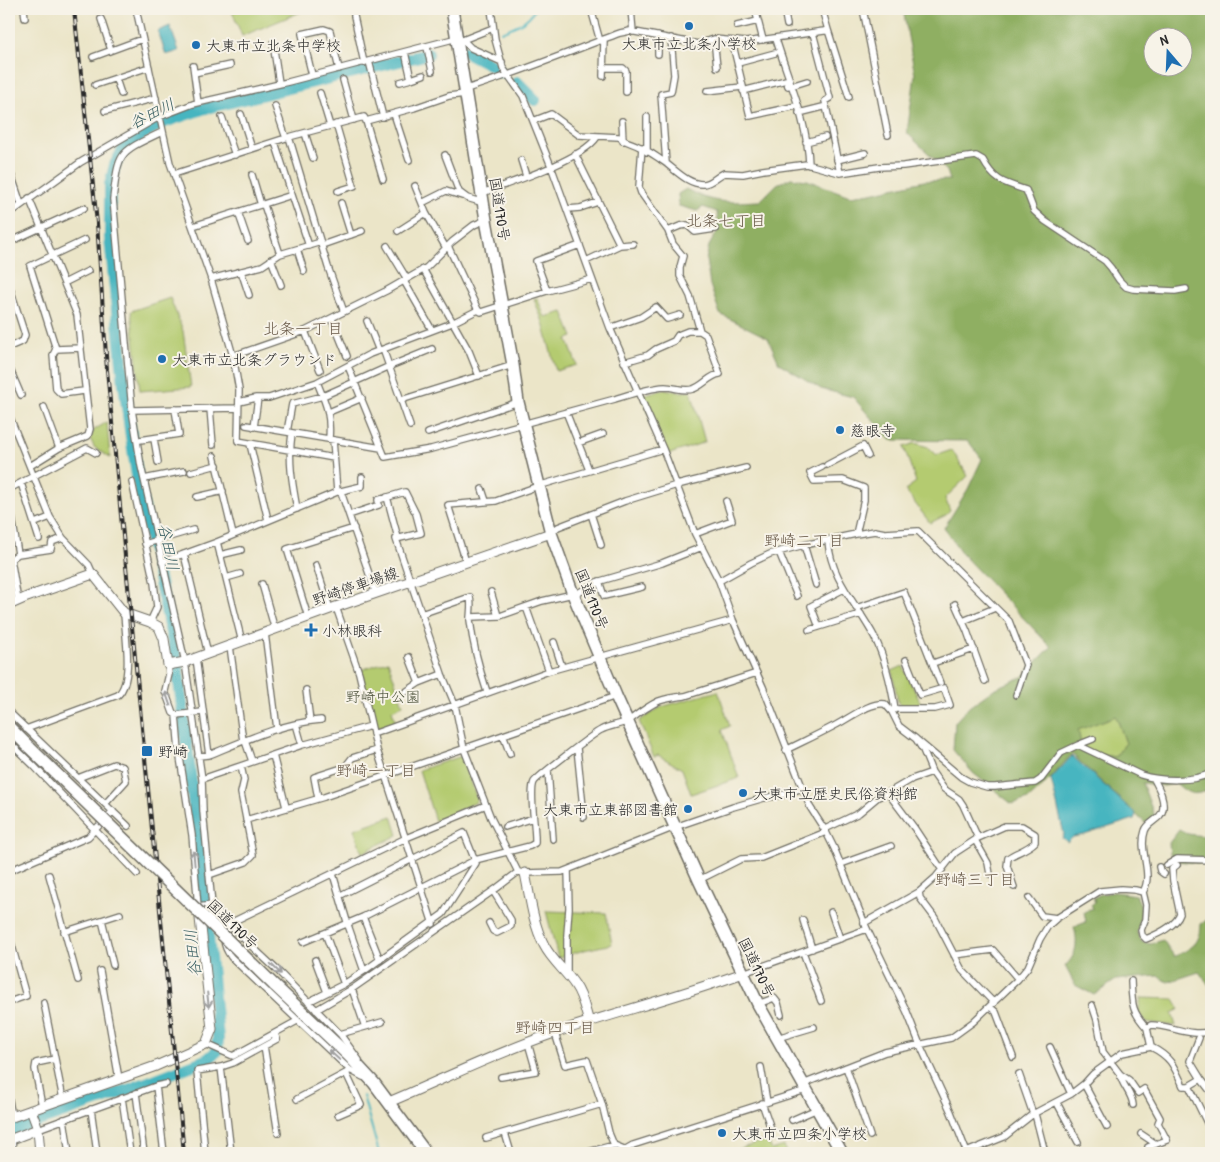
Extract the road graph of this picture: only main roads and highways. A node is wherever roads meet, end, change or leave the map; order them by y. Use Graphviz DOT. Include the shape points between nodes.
graph roads {
  1 [pos="452,9"];
  2 [pos="9,727"];
  3 [pos="426,1153"];
  4 [pos="842,1153"];
  1 -- 4 [label="highway, 国道170号" via="522,424 573,595 743,973"];
  2 -- 3 [label="highway, 国道170号, bridge" via="349,1056 390,1102"];
}
